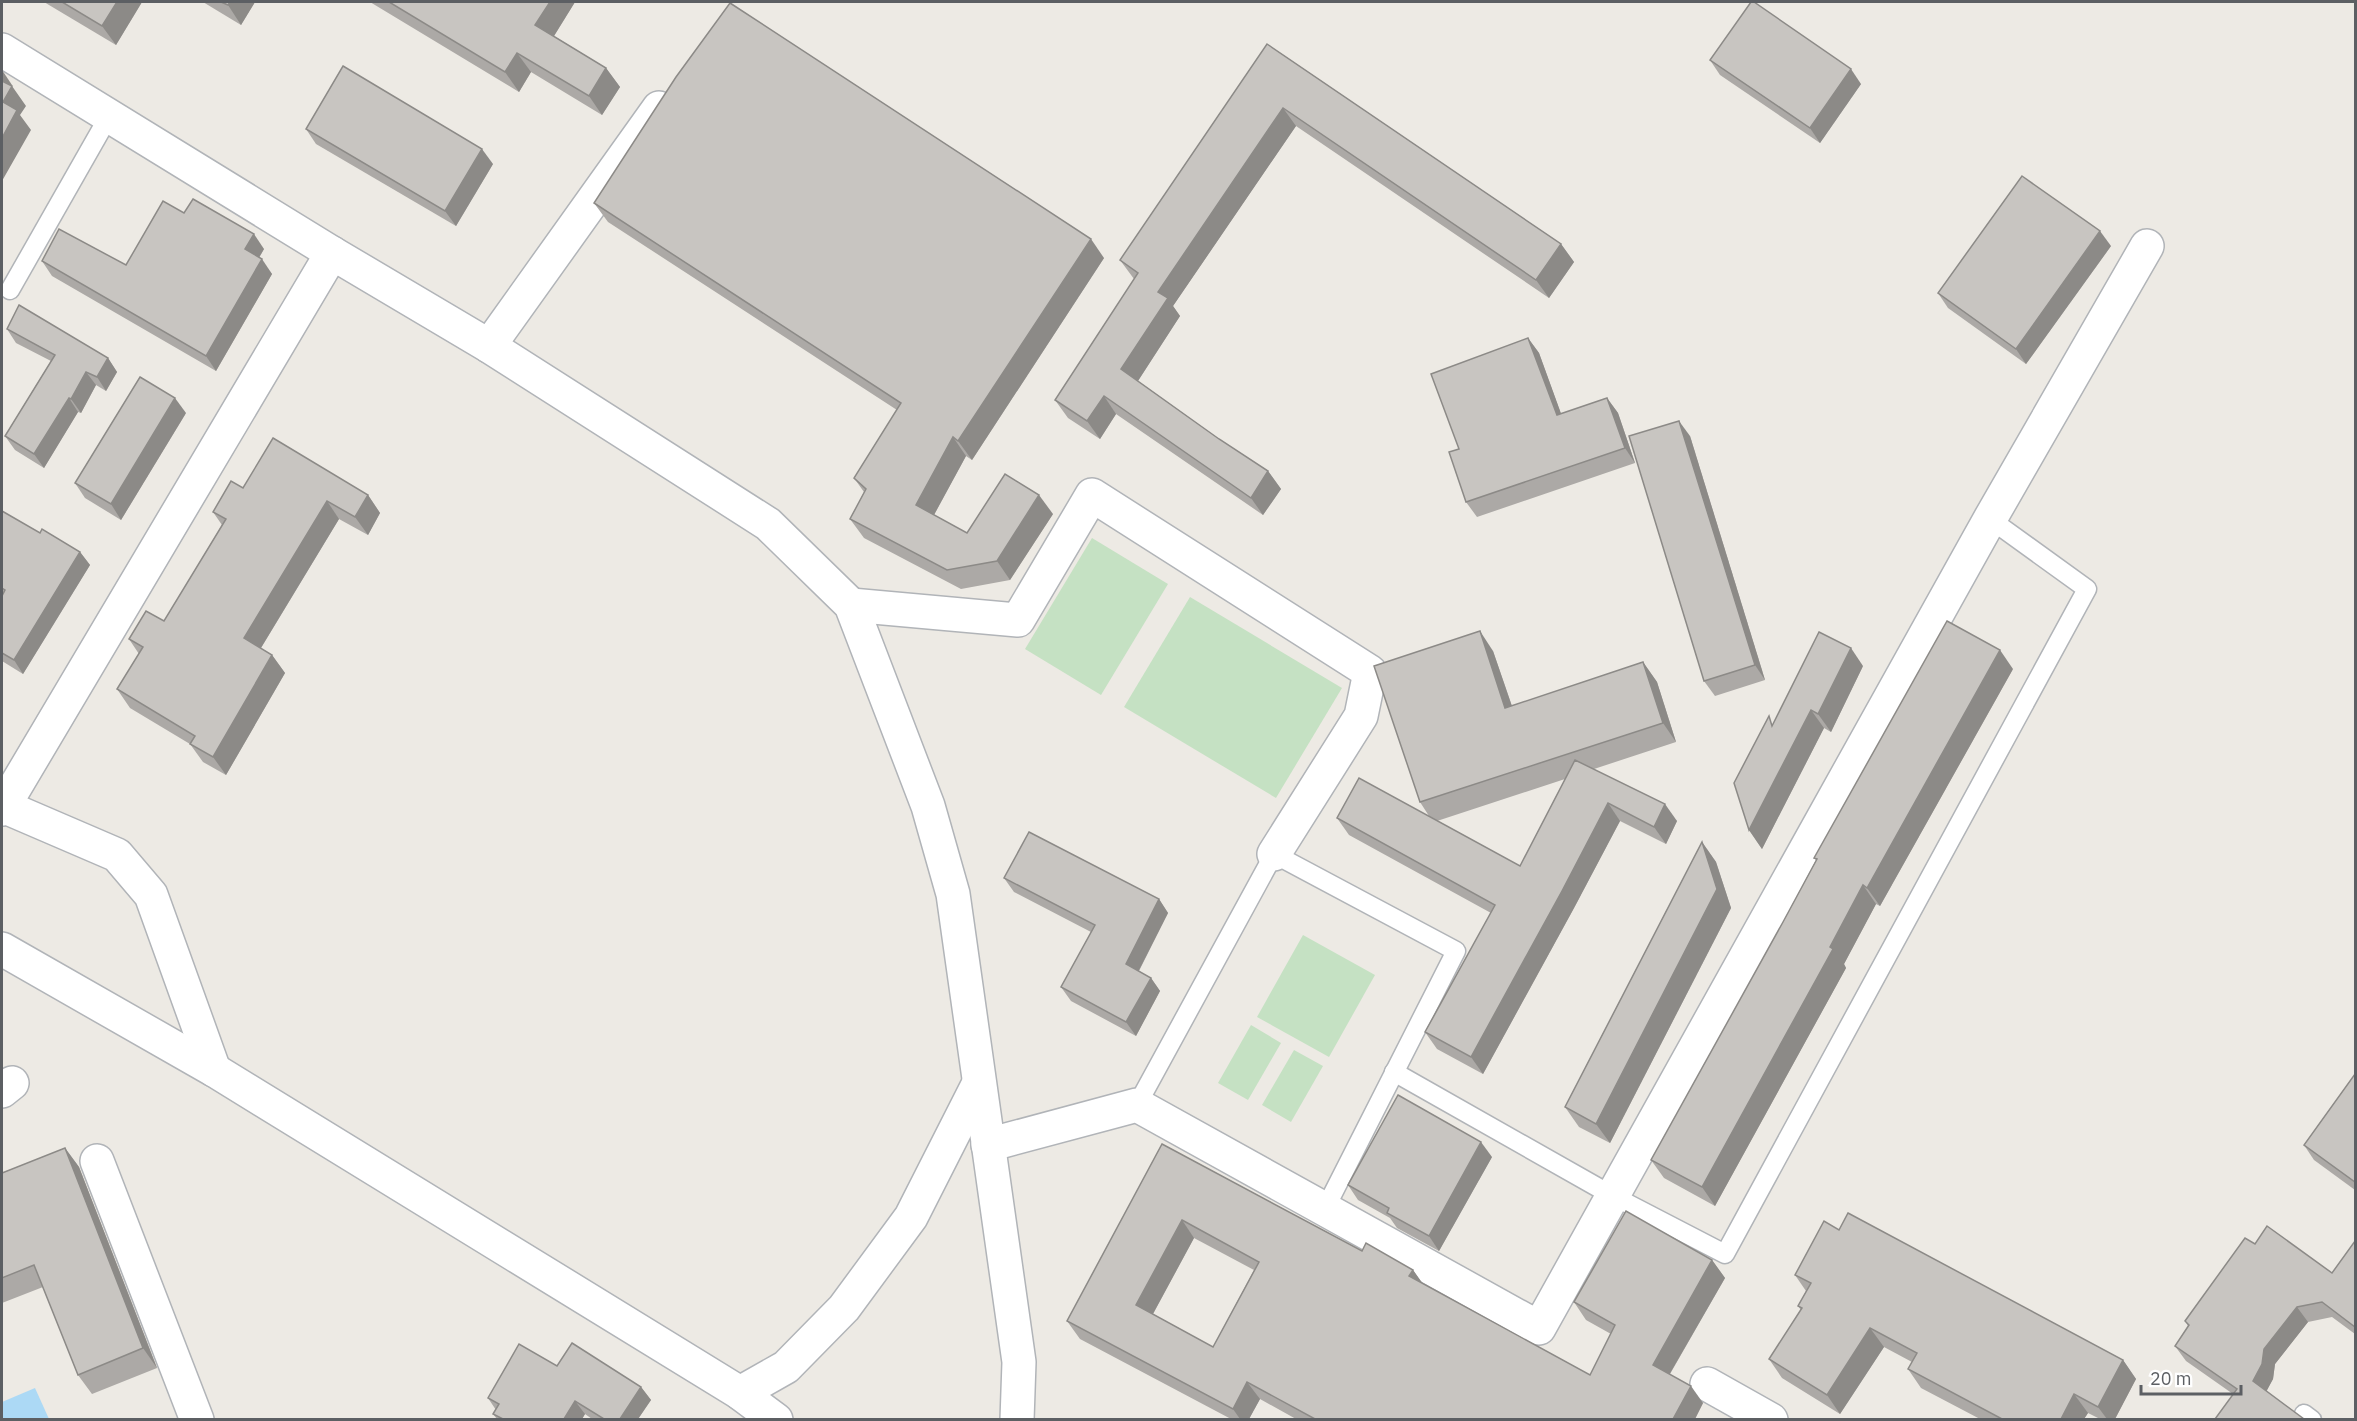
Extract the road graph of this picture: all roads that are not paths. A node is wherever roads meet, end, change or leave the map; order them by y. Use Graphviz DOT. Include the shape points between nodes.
graph roads {
  1 [pos="2,50"];
  2 [pos="673,88"];
  3 [pos="109,116"];
  4 [pos="2147,246"];
  5 [pos="332,253"];
  6 [pos="10,290"];
  7 [pos="489,346"];
  8 [pos="1990,519"];
  9 [pos="851,605"];
  10 [pos="2,808"];
  11 [pos="1274,854"];
  12 [pos="2,949"];
  13 [pos="214,1070"];
  14 [pos="1395,1072"];
  15 [pos="979,1083"];
  16 [pos="1137,1106"];
  17 [pos="988,1145"];
  18 [pos="97,1161"];
  19 [pos="1613,1196"];
  20 [pos="1324,1209"];
  21 [pos="740,1393"];
  22 [pos="1719,1400"];
  23 [pos="197,1419"];
  24 [pos="776,1419"];
  25 [pos="1017,1419"];
  26 [pos="1771,1419"];
  1 -- 3 [label="street"];
  2 -- 7 [label="street"];
  3 -- 5 [label="street"];
  3 -- 6 [label="lane"];
  4 -- 8 [label="street"];
  5 -- 7 [label="street"];
  5 -- 10 [label="street"];
  7 -- 9 [label="street" via="768,524"];
  8 -- 19 [label="street"];
  8 -- 19 [label="lane" via="2087,589 1725,1254"];
  9 -- 11 [label="street" via="1018,620 1092,495 1370,672 1361,716"];
  9 -- 15 [label="street" via="928,806 953,894"];
  10 -- 13 [label="street" via="117,855 151,895"];
  11 -- 14 [label="lane" via="1456,951"];
  11 -- 16 [label="lane"];
  12 -- 13 [label="street"];
  13 -- 21 [label="street"];
  14 -- 19 [label="lane"];
  14 -- 20 [label="lane"];
  15 -- 17 [label="street"];
  15 -- 21 [label="street" via="910,1217 844,1308 786,1367"];
  16 -- 17 [label="street"];
  16 -- 20 [label="street"];
  17 -- 25 [label="street" via="1019,1362"];
  18 -- 23 [label="street"];
  19 -- 20 [label="street" via="1539,1328"];
  21 -- 24 [label="street"];
  22 -- 26 [label="street"];
}
